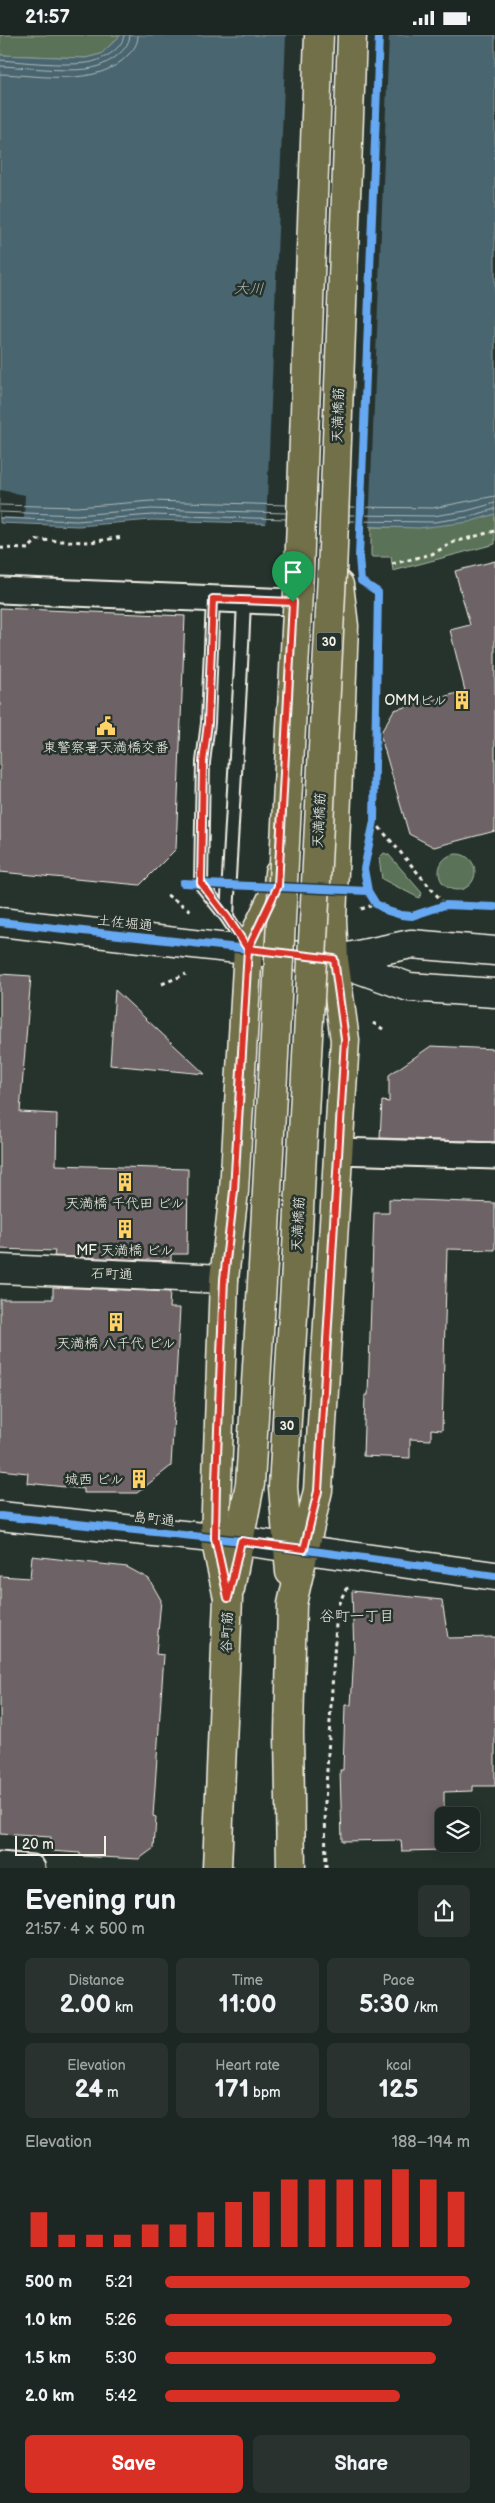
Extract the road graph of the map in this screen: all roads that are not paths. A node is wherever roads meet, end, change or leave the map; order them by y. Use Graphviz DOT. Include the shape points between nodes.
graph roads {
  1 [pos="313,35"];
  2 [pos="320,35"];
  3 [pos="352,35"];
  4 [pos="358,35"];
  5 [pos="0,590"];
  6 [pos="213,599"];
  7 [pos="244,600"];
  8 [pos="293,602"];
  9 [pos="227,917"];
  10 [pos="0,922"];
  11 [pos="248,949"];
  12 [pos="495,951"];
  13 [pos="334,959"];
  14 [pos="495,993"];
  15 [pos="339,1151"];
  16 [pos="495,1156"];
  17 [pos="0,1269"];
  18 [pos="224,1279"];
  19 [pos="0,1515"];
  20 [pos="228,1539"];
  21 [pos="297,1548"];
  22 [pos="495,1577"];
  23 [pos="0,1865"];
  24 [pos="32,1868"];
  25 [pos="217,1868"];
  26 [pos="291,1868"];
  1 -- 8 [label="main road, 30, bridge"];
  2 -- 20 [label="main road, 30, bridge" via="299,573 250,1484"];
  3 -- 21 [label="main road, 天満橋筋 / 30, bridge" via="332,574 283,1487"];
  4 -- 13 [label="main road, 天満橋筋 / 30" via="339,587 344,626 332,920"];
  5 -- 6 [label="street"];
  6 -- 7 [label="street"];
  6 -- 9 [label="lane" via="208,723 203,762 201,883"];
  7 -- 8 [label="street"];
  7 -- 9 [label="lane"];
  8 -- 11 [label="main road, 30" via="278,886"];
  9 -- 11 [label="lane"];
  10 -- 11 [label="street, 土佐堀通"];
  11 -- 13 [label="street, 土佐堀通"];
  11 -- 18 [label="main road, 30" via="234,1191"];
  12 -- 13 [label="street, 土佐堀通" via="411,944"];
  13 -- 14 [label="street, 土佐堀通" via="408,987"];
  13 -- 15 [label="main road, 30" via="345,1039"];
  15 -- 16 [label="street"];
  15 -- 21 [label="main road, 30" via="318,1491"];
  17 -- 18 [label="street, 石町通"];
  18 -- 20 [label="main road, 30"];
  19 -- 20 [label="street, 島町通"];
  20 -- 21 [label="street, 島町通"];
  20 -- 25 [label="main road, 谷町筋 / 30"];
  21 -- 22 [label="street, 島町通"];
  21 -- 26 [label="main road, 30" via="292,1604 289,1733"];
  23 -- 24 [label="street"];
}
